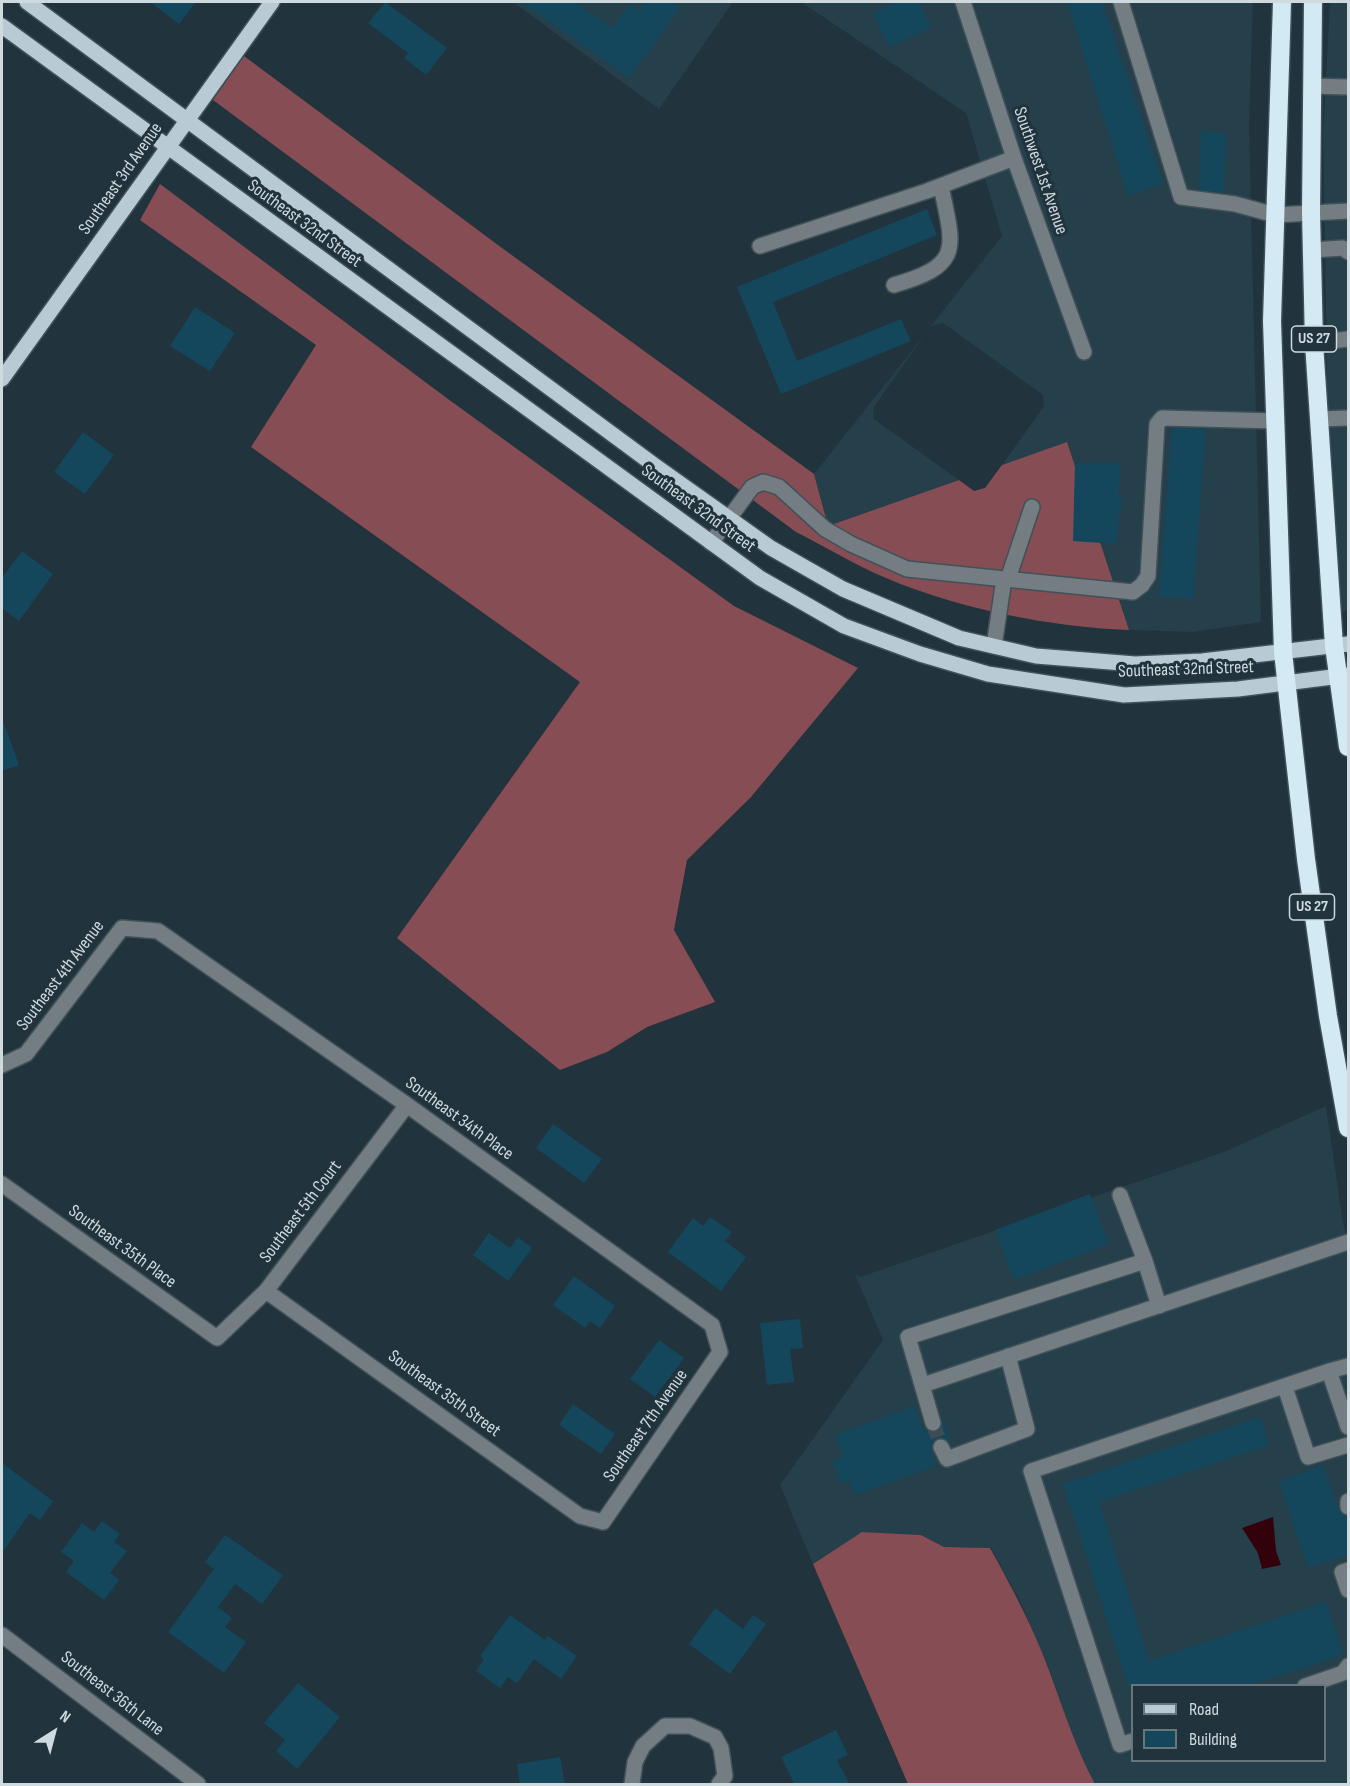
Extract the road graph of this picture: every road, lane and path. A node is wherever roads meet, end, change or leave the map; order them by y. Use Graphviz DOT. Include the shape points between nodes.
graph roads {
  1 [pos="27,2"];
  2 [pos="272,2"];
  3 [pos="963,2"];
  4 [pos="1121,2"];
  5 [pos="1282,2"];
  6 [pos="1313,2"];
  7 [pos="2,26"];
  8 [pos="1312,86"];
  9 [pos="1348,87"];
  10 [pos="187,120"];
  11 [pos="167,149"];
  12 [pos="1014,158"];
  13 [pos="941,186"];
  14 [pos="1348,211"];
  15 [pos="1311,212"];
  16 [pos="1275,215"];
  17 [pos="760,246"];
  18 [pos="1312,250"];
  19 [pos="1348,252"];
  20 [pos="894,285"];
  21 [pos="1348,339"];
  22 [pos="1314,343"];
  23 [pos="1084,352"];
  24 [pos="2,379"];
  25 [pos="1348,418"];
  26 [pos="1321,419"];
  27 [pos="1276,421"];
  28 [pos="1032,507"];
  29 [pos="729,518"];
  30 [pos="711,543"];
  31 [pos="1006,579"];
  32 [pos="1341,645"];
  33 [pos="994,646"];
  34 [pos="1283,652"];
  35 [pos="1344,676"];
  36 [pos="1287,684"];
  37 [pos="1348,747"];
  38 [pos="158,931"];
  39 [pos="2,1065"];
  40 [pos="407,1105"];
  41 [pos="1348,1128"];
  42 [pos="2,1185"];
  43 [pos="1120,1195"];
  44 [pos="1348,1242"];
  45 [pos="1145,1261"];
  46 [pos="266,1291"];
  47 [pos="1159,1306"];
  48 [pos="220,1336"];
  49 [pos="720,1352"];
  50 [pos="1008,1356"];
  51 [pos="1348,1366"];
  52 [pos="1329,1371"];
  53 [pos="923,1385"];
  54 [pos="1285,1387"];
  55 [pos="933,1423"];
  56 [pos="1348,1427"];
  57 [pos="1348,1444"];
  58 [pos="944,1453"];
  59 [pos="1348,1501"];
  60 [pos="1348,1507"];
  61 [pos="603,1522"];
  62 [pos="1348,1570"];
  63 [pos="1348,1590"];
  64 [pos="2,1635"];
  65 [pos="1348,1666"];
  66 [pos="1311,1684"];
  67 [pos="1131,1741"];
  68 [pos="198,1785"];
  69 [pos="632,1785"];
  70 [pos="719,1785"];
  1 -- 10 [label="main road, Southeast 32nd Street"];
  2 -- 10 [label="main road, Southeast 3rd Avenue"];
  3 -- 12 [label="street, Southwest 1st Avenue"];
  4 -- 16 [label="street" via="1181,197 1235,204"];
  5 -- 16 [label="highway, US 27"];
  6 -- 8 [label="highway, US 27"];
  7 -- 11 [label="main road, Southeast 32nd Street"];
  8 -- 9 [label="street"];
  8 -- 15 [label="highway, US 27"];
  10 -- 11 [label="main road, Southeast 3rd Avenue"];
  10 -- 29 [label="main road, Southeast 32nd Street"];
  11 -- 24 [label="main road, Southeast 3rd Avenue"];
  11 -- 30 [label="main road, Southeast 32nd Street"];
  12 -- 13 [label="street"];
  12 -- 23 [label="street, Southwest 1st Avenue"];
  13 -- 17 [label="street"];
  13 -- 20 [label="street" via="951,239 945,260 928,275"];
  14 -- 15 [label="street"];
  15 -- 16 [label="street"];
  15 -- 18 [label="highway, US 27"];
  16 -- 27 [label="highway, US 27" via="1272,321"];
  18 -- 19 [label="street" via="1343,248"];
  18 -- 22 [label="highway, US 27"];
  21 -- 22 [label="street"];
  22 -- 26 [label="highway, US 27"];
  25 -- 26 [label="street"];
  26 -- 32 [label="highway, US 27"];
  27 -- 31 [label="street" via="1162,418 1157,424 1148,576 1133,592"];
  27 -- 34 [label="highway, US 27"];
  28 -- 31 [label="street"];
  29 -- 30 [label="street"];
  29 -- 31 [label="street" via="752,487 763,482 779,487 825,529 907,569"];
  29 -- 33 [label="main road, Southeast 32nd Street" via="843,590 959,638"];
  30 -- 36 [label="main road, Southeast 32nd Street" via="760,578 844,626 988,674 1124,695"];
  31 -- 33 [label="street"];
  32 -- 34 [label="main road, Southeast 32nd Street"];
  32 -- 35 [label="highway, US 27"];
  33 -- 34 [label="main road, Southeast 32nd Street" via="1036,656 1135,664"];
  34 -- 36 [label="highway, US 27"];
  35 -- 36 [label="main road, Southeast 32nd Street"];
  35 -- 37 [label="highway, US 27"];
  36 -- 41 [label="highway, US 27" via="1318,950"];
  38 -- 39 [label="street, Southeast 4th Avenue" via="122,928 26,1054"];
  38 -- 40 [label="street, Southeast 34th Place"];
  40 -- 46 [label="street, Southeast 5th Court"];
  40 -- 49 [label="street, Southeast 34th Place" via="712,1325"];
  42 -- 48 [label="street, Southeast 35th Place" via="217,1338"];
  43 -- 45 [label="street"];
  44 -- 47 [label="street"];
  45 -- 47 [label="street"];
  45 -- 53 [label="street" via="908,1337"];
  46 -- 48 [label="street, Southeast 5th Court"];
  46 -- 61 [label="street, Southeast 35th Street" via="580,1516"];
  47 -- 50 [label="street"];
  49 -- 61 [label="street, Southeast 7th Avenue"];
  50 -- 53 [label="street"];
  50 -- 58 [label="street" via="1027,1429"];
  51 -- 52 [label="street"];
  52 -- 54 [label="street"];
  52 -- 56 [label="street"];
  53 -- 55 [label="street"];
  54 -- 57 [label="street" via="1308,1457"];
  54 -- 67 [label="street" via="1030,1471 1120,1745"];
  59 -- 60 [label="street"];
  62 -- 63 [label="street" via="1342,1572"];
  64 -- 68 [label="street, Southeast 36th Lane"];
  65 -- 66 [label="street" via="1343,1673"];
  69 -- 70 [label="street" via="635,1762 653,1735 665,1726 690,1726 715,1737 721,1748 724,1776"];
}
